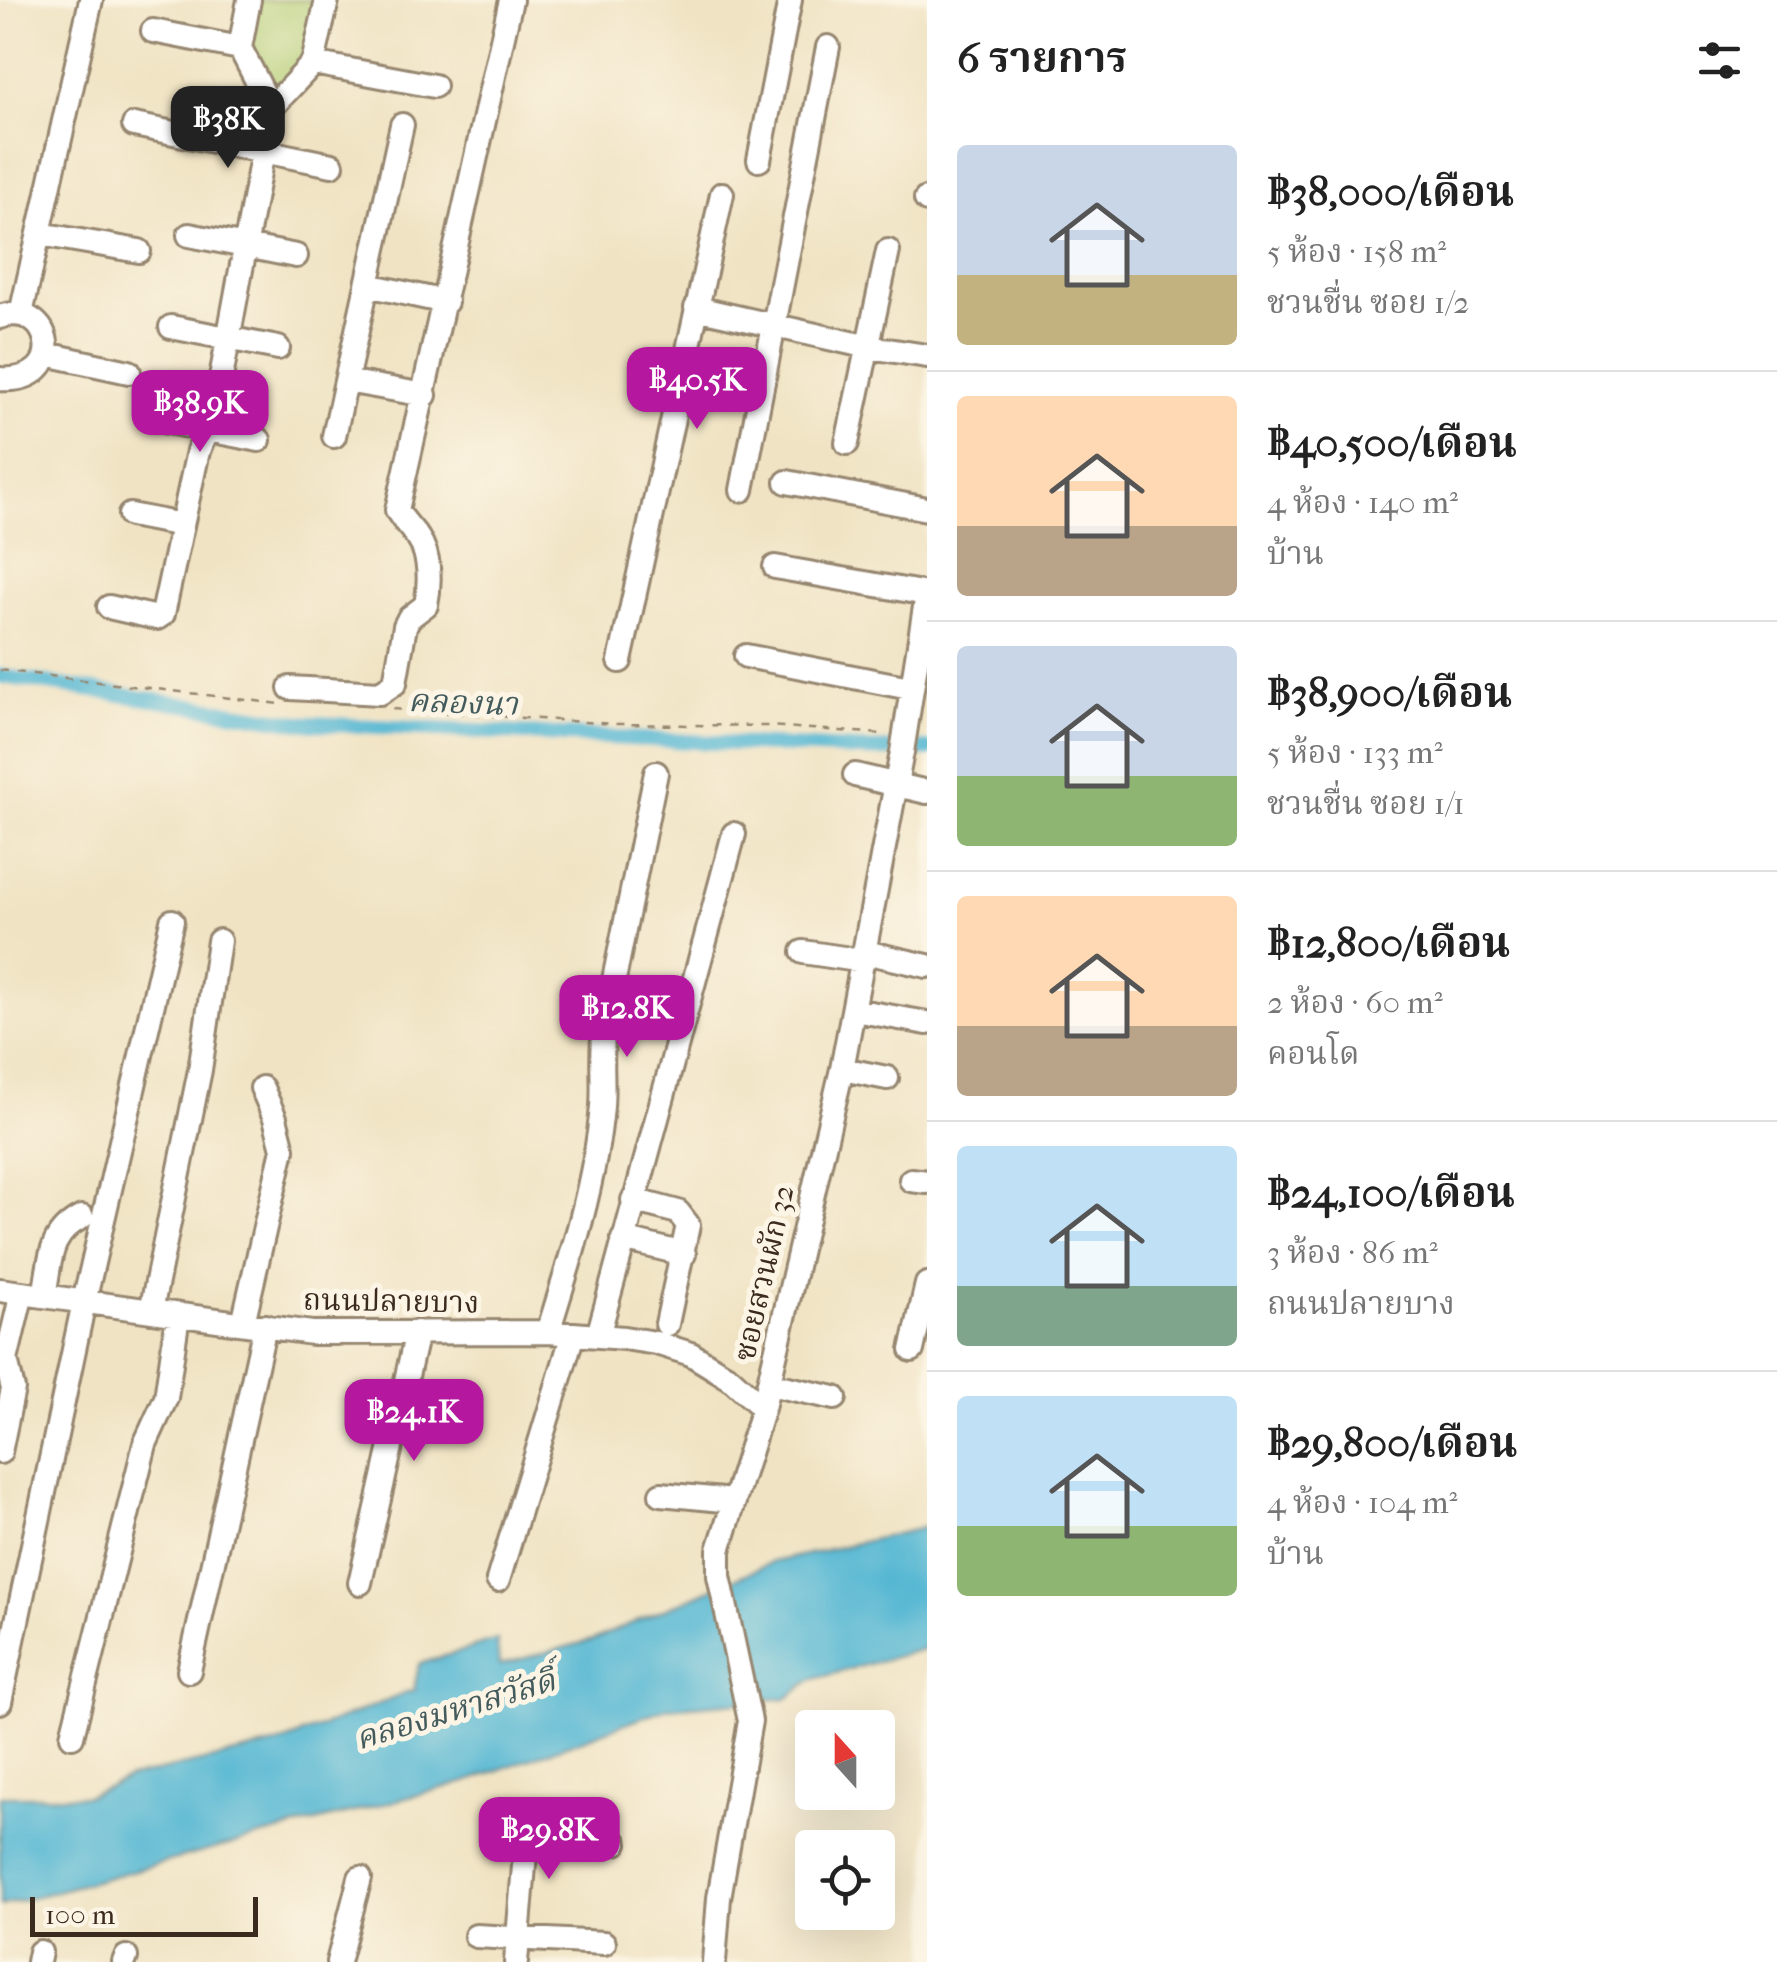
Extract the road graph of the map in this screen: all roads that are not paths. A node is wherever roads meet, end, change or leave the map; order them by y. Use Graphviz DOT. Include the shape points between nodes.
graph roads {
  1 [pos="90,0"];
  2 [pos="249,0"];
  3 [pos="327,0"];
  4 [pos="511,0"];
  5 [pos="790,0"];
  6 [pos="153,31"];
  7 [pos="828,47"];
  8 [pos="240,48"];
  9 [pos="313,62"];
  10 [pos="434,86"];
  11 [pos="270,108"];
  12 [pos="402,125"];
  13 [pos="134,126"];
  14 [pos="262,151"];
  15 [pos="760,160"];
  16 [pos="332,164"];
  17 [pos="722,194"];
  18 [pos="40,234"];
  19 [pos="190,234"];
  20 [pos="245,246"];
  21 [pos="888,251"];
  22 [pos="139,252"];
  23 [pos="296,256"];
  24 [pos="367,285"];
  25 [pos="446,302"];
  26 [pos="696,308"];
  27 [pos="10,315"];
  28 [pos="171,327"];
  29 [pos="774,327"];
  30 [pos="227,338"];
  31 [pos="278,348"];
  32 [pos="869,348"];
  33 [pos="46,354"];
  34 [pos="927,356"];
  35 [pos="129,372"];
  36 [pos="0,379"];
  37 [pos="346,381"];
  38 [pos="425,395"];
  39 [pos="152,419"];
  40 [pos="207,430"];
  41 [pos="334,436"];
  42 [pos="259,440"];
  43 [pos="847,443"];
  44 [pos="787,482"];
  45 [pos="742,490"];
  46 [pos="927,509"];
  47 [pos="130,515"];
  48 [pos="182,525"];
  49 [pos="775,567"];
  50 [pos="927,594"];
  51 [pos="109,606"];
  52 [pos="746,656"];
  53 [pos="620,660"];
  54 [pos="910,688"];
  55 [pos="290,696"];
  56 [pos="656,774"];
  57 [pos="856,775"];
  58 [pos="896,784"];
  59 [pos="927,792"];
  60 [pos="734,834"];
  61 [pos="172,921"];
  62 [pos="219,942"];
  63 [pos="803,952"];
  64 [pos="865,957"];
  65 [pos="927,966"];
  66 [pos="854,1010"];
  67 [pos="927,1023"];
  68 [pos="842,1068"];
  69 [pos="887,1078"];
  70 [pos="262,1088"];
  71 [pos="634,1200"];
  72 [pos="82,1217"];
  73 [pos="623,1239"];
  74 [pos="684,1254"];
  75 [pos="927,1284"];
  76 [pos="18,1293"];
  77 [pos="84,1302"];
  78 [pos="151,1311"];
  79 [pos="178,1315"];
  80 [pos="666,1324"];
  81 [pos="254,1325"];
  82 [pos="417,1332"];
  83 [pos="548,1332"];
  84 [pos="0,1334"];
  85 [pos="573,1334"];
  86 [pos="598,1336"];
  87 [pos="912,1350"];
  88 [pos="769,1384"];
  89 [pos="834,1398"];
  90 [pos="763,1408"];
  91 [pos="0,1452"];
  92 [pos="661,1494"];
  93 [pos="733,1501"];
  94 [pos="498,1580"];
  95 [pos="360,1583"];
  96 [pos="189,1671"];
  97 [pos="0,1702"];
  98 [pos="72,1736"];
  99 [pos="616,1844"];
  100 [pos="360,1878"];
  101 [pos="476,1936"];
  102 [pos="518,1936"];
  103 [pos="604,1943"];
  104 [pos="338,1962"];
  105 [pos="516,1962"];
  106 [pos="714,1962"];
  1 -- 18 [label="street"];
  2 -- 8 [label="street"];
  3 -- 9 [label="street"];
  4 -- 25 [label="street"];
  5 -- 15 [label="street"];
  6 -- 8 [label="street"];
  7 -- 29 [label="street"];
  8 -- 11 [label="street"];
  9 -- 10 [label="street"];
  9 -- 11 [label="street"];
  11 -- 14 [label="street"];
  12 -- 24 [label="street"];
  13 -- 14 [label="street"];
  14 -- 16 [label="street"];
  14 -- 20 [label="street"];
  17 -- 26 [label="street"];
  18 -- 22 [label="street"];
  18 -- 27 [label="street"];
  19 -- 20 [label="street"];
  20 -- 23 [label="street"];
  20 -- 30 [label="street"];
  21 -- 32 [label="street"];
  24 -- 25 [label="street"];
  24 -- 37 [label="street"];
  25 -- 38 [label="street"];
  26 -- 29 [label="street"];
  26 -- 53 [label="street"];
  27 -- 33 [label="street" via="32,319 42,329"];
  28 -- 30 [label="street"];
  29 -- 32 [label="street"];
  29 -- 45 [label="street"];
  30 -- 31 [label="street"];
  30 -- 40 [label="street"];
  32 -- 34 [label="street"];
  32 -- 43 [label="street"];
  33 -- 35 [label="street"];
  33 -- 36 [label="street" via="32,376"];
  37 -- 38 [label="street"];
  37 -- 41 [label="street"];
  38 -- 55 [label="street" via="397,510 427,557 428,590 426,606 406,626 396,683 380,693"];
  39 -- 40 [label="street"];
  40 -- 42 [label="street"];
  40 -- 48 [label="street"];
  44 -- 46 [label="street"];
  47 -- 48 [label="street"];
  48 -- 51 [label="street" via="161,617"];
  49 -- 50 [label="street"];
  50 -- 54 [label="street, ซอยสวนผัก 32"];
  52 -- 54 [label="street"];
  54 -- 58 [label="street, ซอยสวนผัก 32" via="897,742"];
  56 -- 83 [label="street" via="604,1029 602,1106 589,1178"];
  57 -- 58 [label="street"];
  58 -- 59 [label="street"];
  58 -- 64 [label="street, ซอยสวนผัก 32"];
  60 -- 71 [label="street"];
  61 -- 77 [label="street"];
  62 -- 78 [label="street"];
  63 -- 64 [label="street"];
  64 -- 65 [label="street"];
  64 -- 66 [label="street, ซอยสวนผัก 32"];
  66 -- 67 [label="street"];
  66 -- 68 [label="street, ซอยสวนผัก 32"];
  68 -- 69 [label="street"];
  68 -- 88 [label="street, ซอยสวนผัก 32"];
  70 -- 81 [label="street" via="283,1150"];
  71 -- 73 [label="street"];
  71 -- 74 [label="street" via="685,1219"];
  72 -- 76 [label="street" via="64,1226"];
  73 -- 74 [label="street"];
  73 -- 86 [label="street"];
  74 -- 80 [label="street"];
  75 -- 87 [label="street"];
  76 -- 77 [label="street, ถนนปลายบาง"];
  76 -- 84 [label="street"];
  76 -- 91 [label="street" via="6,1360 13,1389"];
  77 -- 78 [label="street, ถนนปลายบาง"];
  77 -- 97 [label="street"];
  78 -- 79 [label="street, ถนนปลายบาง"];
  79 -- 81 [label="street, ถนนปลายบาง"];
  79 -- 98 [label="street" via="166,1398 145,1444"];
  81 -- 82 [label="street, ถนนปลายบาง" via="312,1333"];
  81 -- 96 [label="street"];
  82 -- 83 [label="street, ถนนปลายบาง"];
  82 -- 95 [label="street"];
  83 -- 85 [label="street, ถนนปลายบาง"];
  85 -- 86 [label="street, ถนนปลายบาง"];
  85 -- 94 [label="street"];
  86 -- 90 [label="street, ถนนปลายบาง" via="691,1354"];
  88 -- 89 [label="street"];
  88 -- 90 [label="street, ซอยสวนผัก 32"];
  90 -- 93 [label="street, ซอยสวนผัก 32"];
  92 -- 93 [label="street"];
  93 -- 106 [label="street, ซอยสวนผัก 32" via="719,1576 750,1721"];
  99 -- 102 [label="street" via="535,1840 525,1854"];
  100 -- 104 [label="street"];
  101 -- 102 [label="street"];
  102 -- 103 [label="street"];
  102 -- 105 [label="street"];
}
